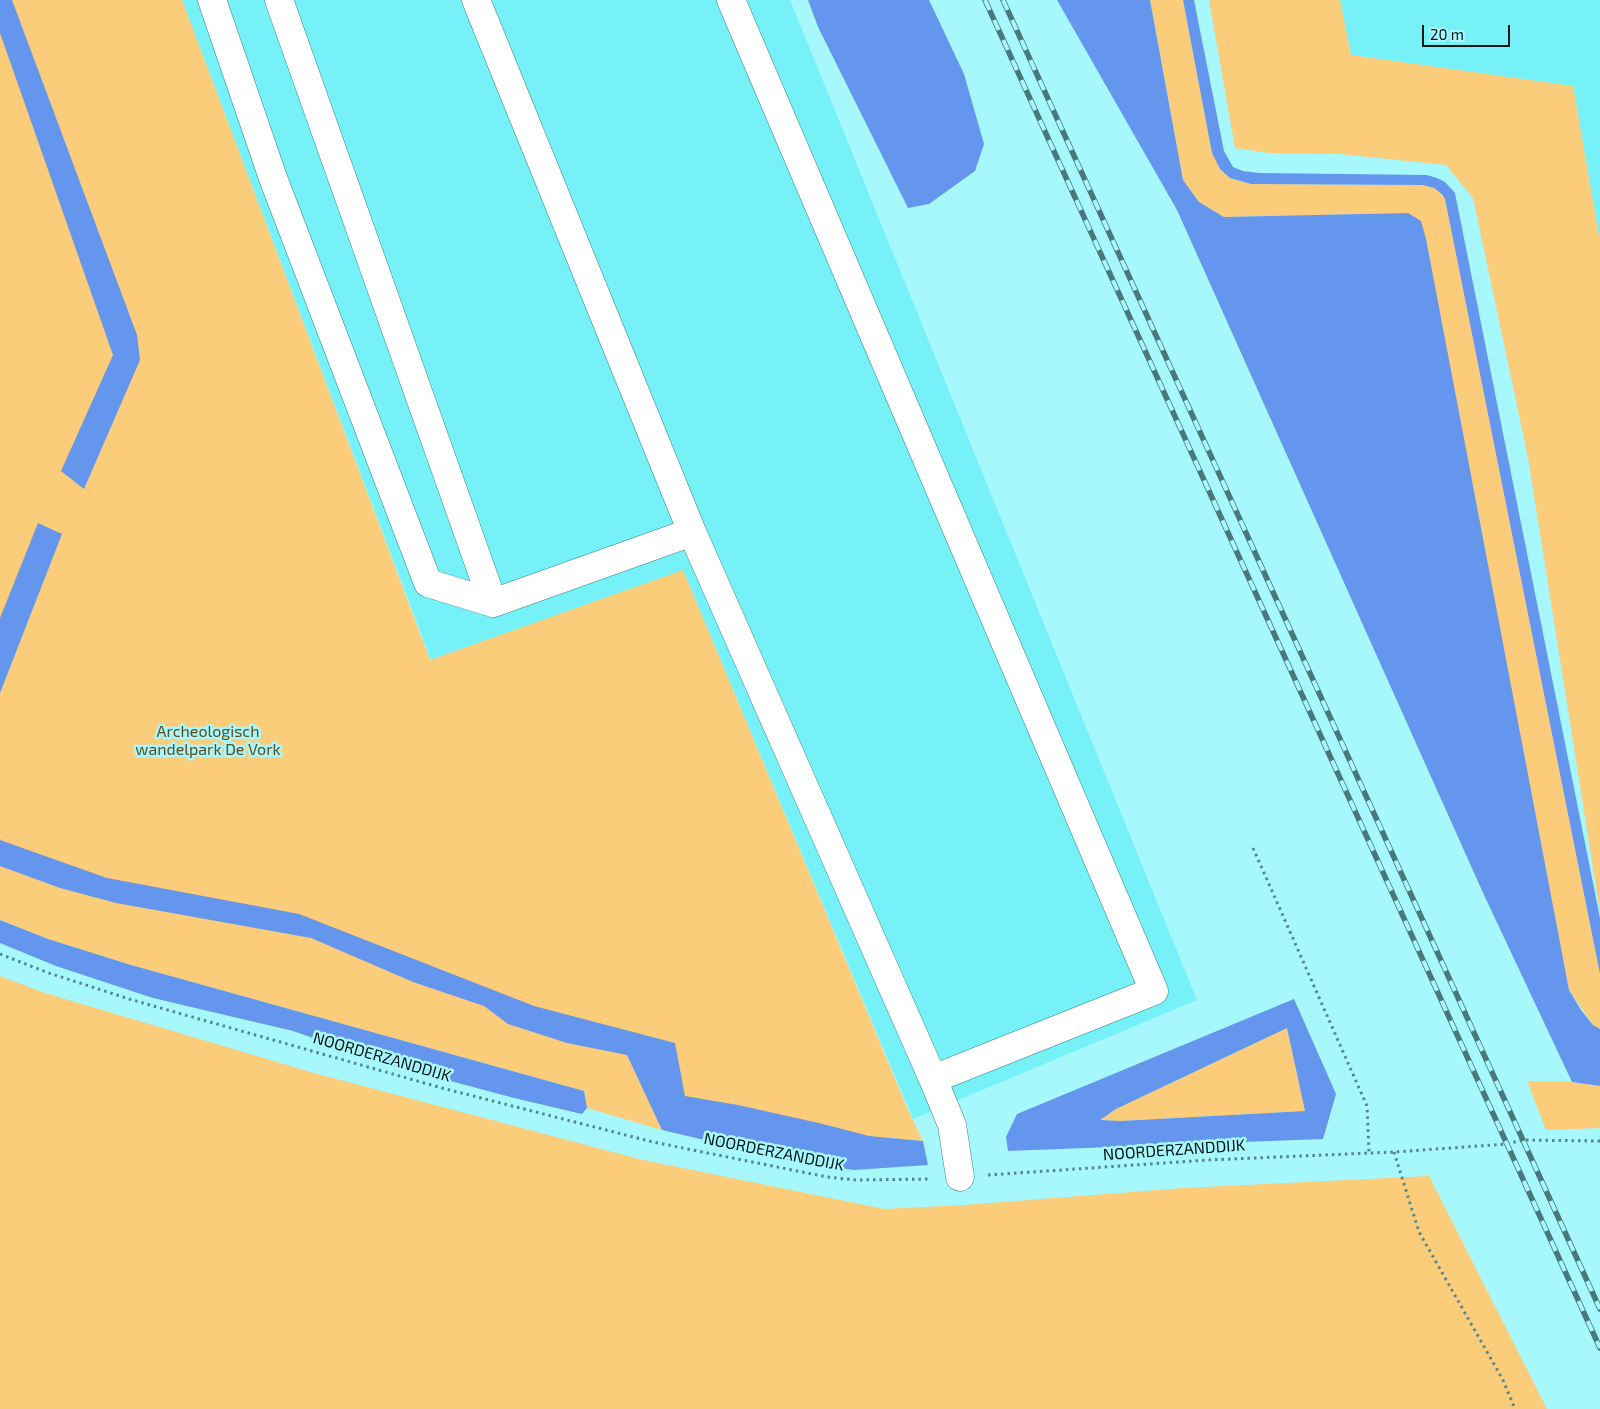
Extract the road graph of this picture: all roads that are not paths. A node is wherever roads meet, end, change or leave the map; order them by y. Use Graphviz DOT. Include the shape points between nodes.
graph roads {
  1 [pos="212,0"];
  2 [pos="279,0"];
  3 [pos="476,0"];
  4 [pos="731,0"];
  5 [pos="692,532"];
  6 [pos="493,603"];
  7 [pos="933,1079"];
  8 [pos="960,1177"];
  1 -- 6 [label="lane" via="273,178 428,583"];
  2 -- 6 [label="lane"];
  3 -- 5 [label="lane"];
  4 -- 7 [label="lane" via="1154,991"];
  5 -- 6 [label="lane"];
  5 -- 7 [label="lane"];
  7 -- 8 [label="lane" via="952,1125"];
}
